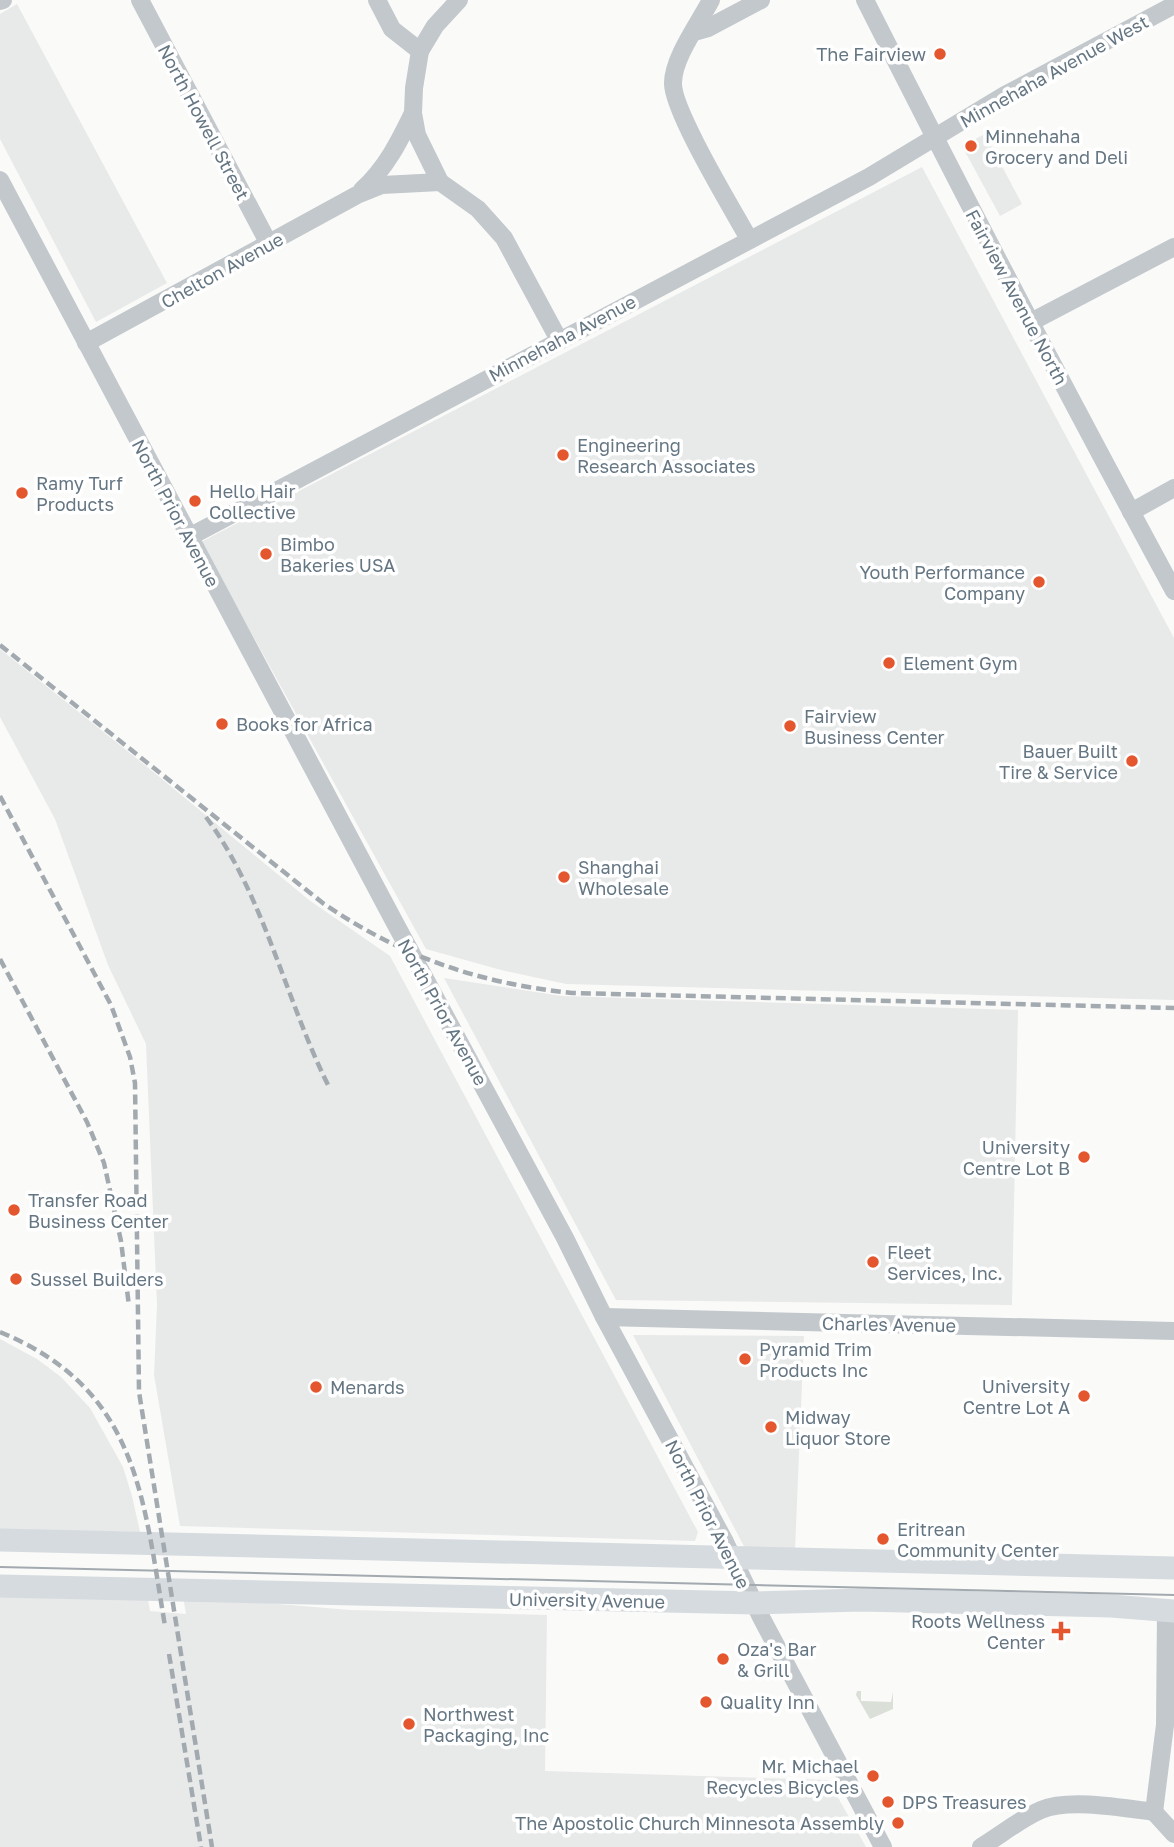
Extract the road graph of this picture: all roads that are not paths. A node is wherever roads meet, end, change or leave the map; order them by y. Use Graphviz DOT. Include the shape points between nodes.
graph roads {
  1 [pos="139,0"];
  2 [pos="377,0"];
  3 [pos="459,0"];
  4 [pos="711,0"];
  5 [pos="761,0"];
  6 [pos="865,0"];
  7 [pos="1174,5"];
  8 [pos="694,32"];
  9 [pos="420,51"];
  10 [pos="413,113"];
  11 [pos="935,137"];
  12 [pos="0,180"];
  13 [pos="440,182"];
  14 [pos="357,195"];
  15 [pos="749,239"];
  16 [pos="269,244"];
  17 [pos="1174,247"];
  18 [pos="1031,323"];
  19 [pos="559,340"];
  20 [pos="86,343"];
  21 [pos="1174,488"];
  22 [pos="1131,512"];
  23 [pos="189,537"];
  24 [pos="1174,591"];
  25 [pos="604,1317"];
  26 [pos="1174,1331"];
  27 [pos="0,1540"];
  28 [pos="733,1558"];
  29 [pos="1174,1568"];
  30 [pos="0,1586"];
  31 [pos="755,1603"];
  32 [pos="1170,1611"];
  33 [pos="1154,1812"];
  34 [pos="1174,1834"];
  35 [pos="883,1847"];
  36 [pos="981,1847"];
  1 -- 16 [label="street, North Howell Street"];
  2 -- 9 [label="street" via="392,29"];
  3 -- 9 [label="street"];
  4 -- 8 [label="street"];
  5 -- 8 [label="street"];
  6 -- 11 [label="street, Fairview Avenue North"];
  7 -- 11 [label="street, Minnehaha Avenue West"];
  8 -- 15 [label="street" via="675,69 674,94"];
  9 -- 10 [label="street"];
  10 -- 13 [label="street" via="417,135"];
  10 -- 14 [label="street, Chelton Avenue" via="391,157"];
  11 -- 15 [label="street, Minnehaha Avenue"];
  11 -- 18 [label="street, Fairview Avenue North"];
  12 -- 20 [label="street, North Prior Avenue"];
  13 -- 14 [label="street, Chelton Avenue" via="382,185"];
  13 -- 19 [label="street" via="494,224"];
  14 -- 16 [label="street, Chelton Avenue"];
  15 -- 19 [label="street, Minnehaha Avenue"];
  16 -- 20 [label="street, Chelton Avenue"];
  17 -- 18 [label="street"];
  18 -- 22 [label="street, Fairview Avenue North"];
  19 -- 23 [label="street, Minnehaha Avenue"];
  20 -- 23 [label="street, North Prior Avenue"];
  21 -- 22 [label="street"];
  22 -- 24 [label="street, Fairview Avenue North"];
  23 -- 25 [label="street, North Prior Avenue"];
  25 -- 26 [label="street, Charles Avenue"];
  25 -- 28 [label="street, North Prior Avenue"];
  27 -- 28 [label="main road"];
  28 -- 29 [label="main road"];
  28 -- 31 [label="street, North Prior Avenue"];
  30 -- 31 [label="main road, University Avenue"];
  31 -- 32 [label="main road, University Avenue" via="861,1600"];
  31 -- 35 [label="street, North Prior Avenue"];
  32 -- 33 [label="street" via="1165,1725"];
  33 -- 34 [label="street"];
  33 -- 36 [label="street" via="1055,1806"];
}
